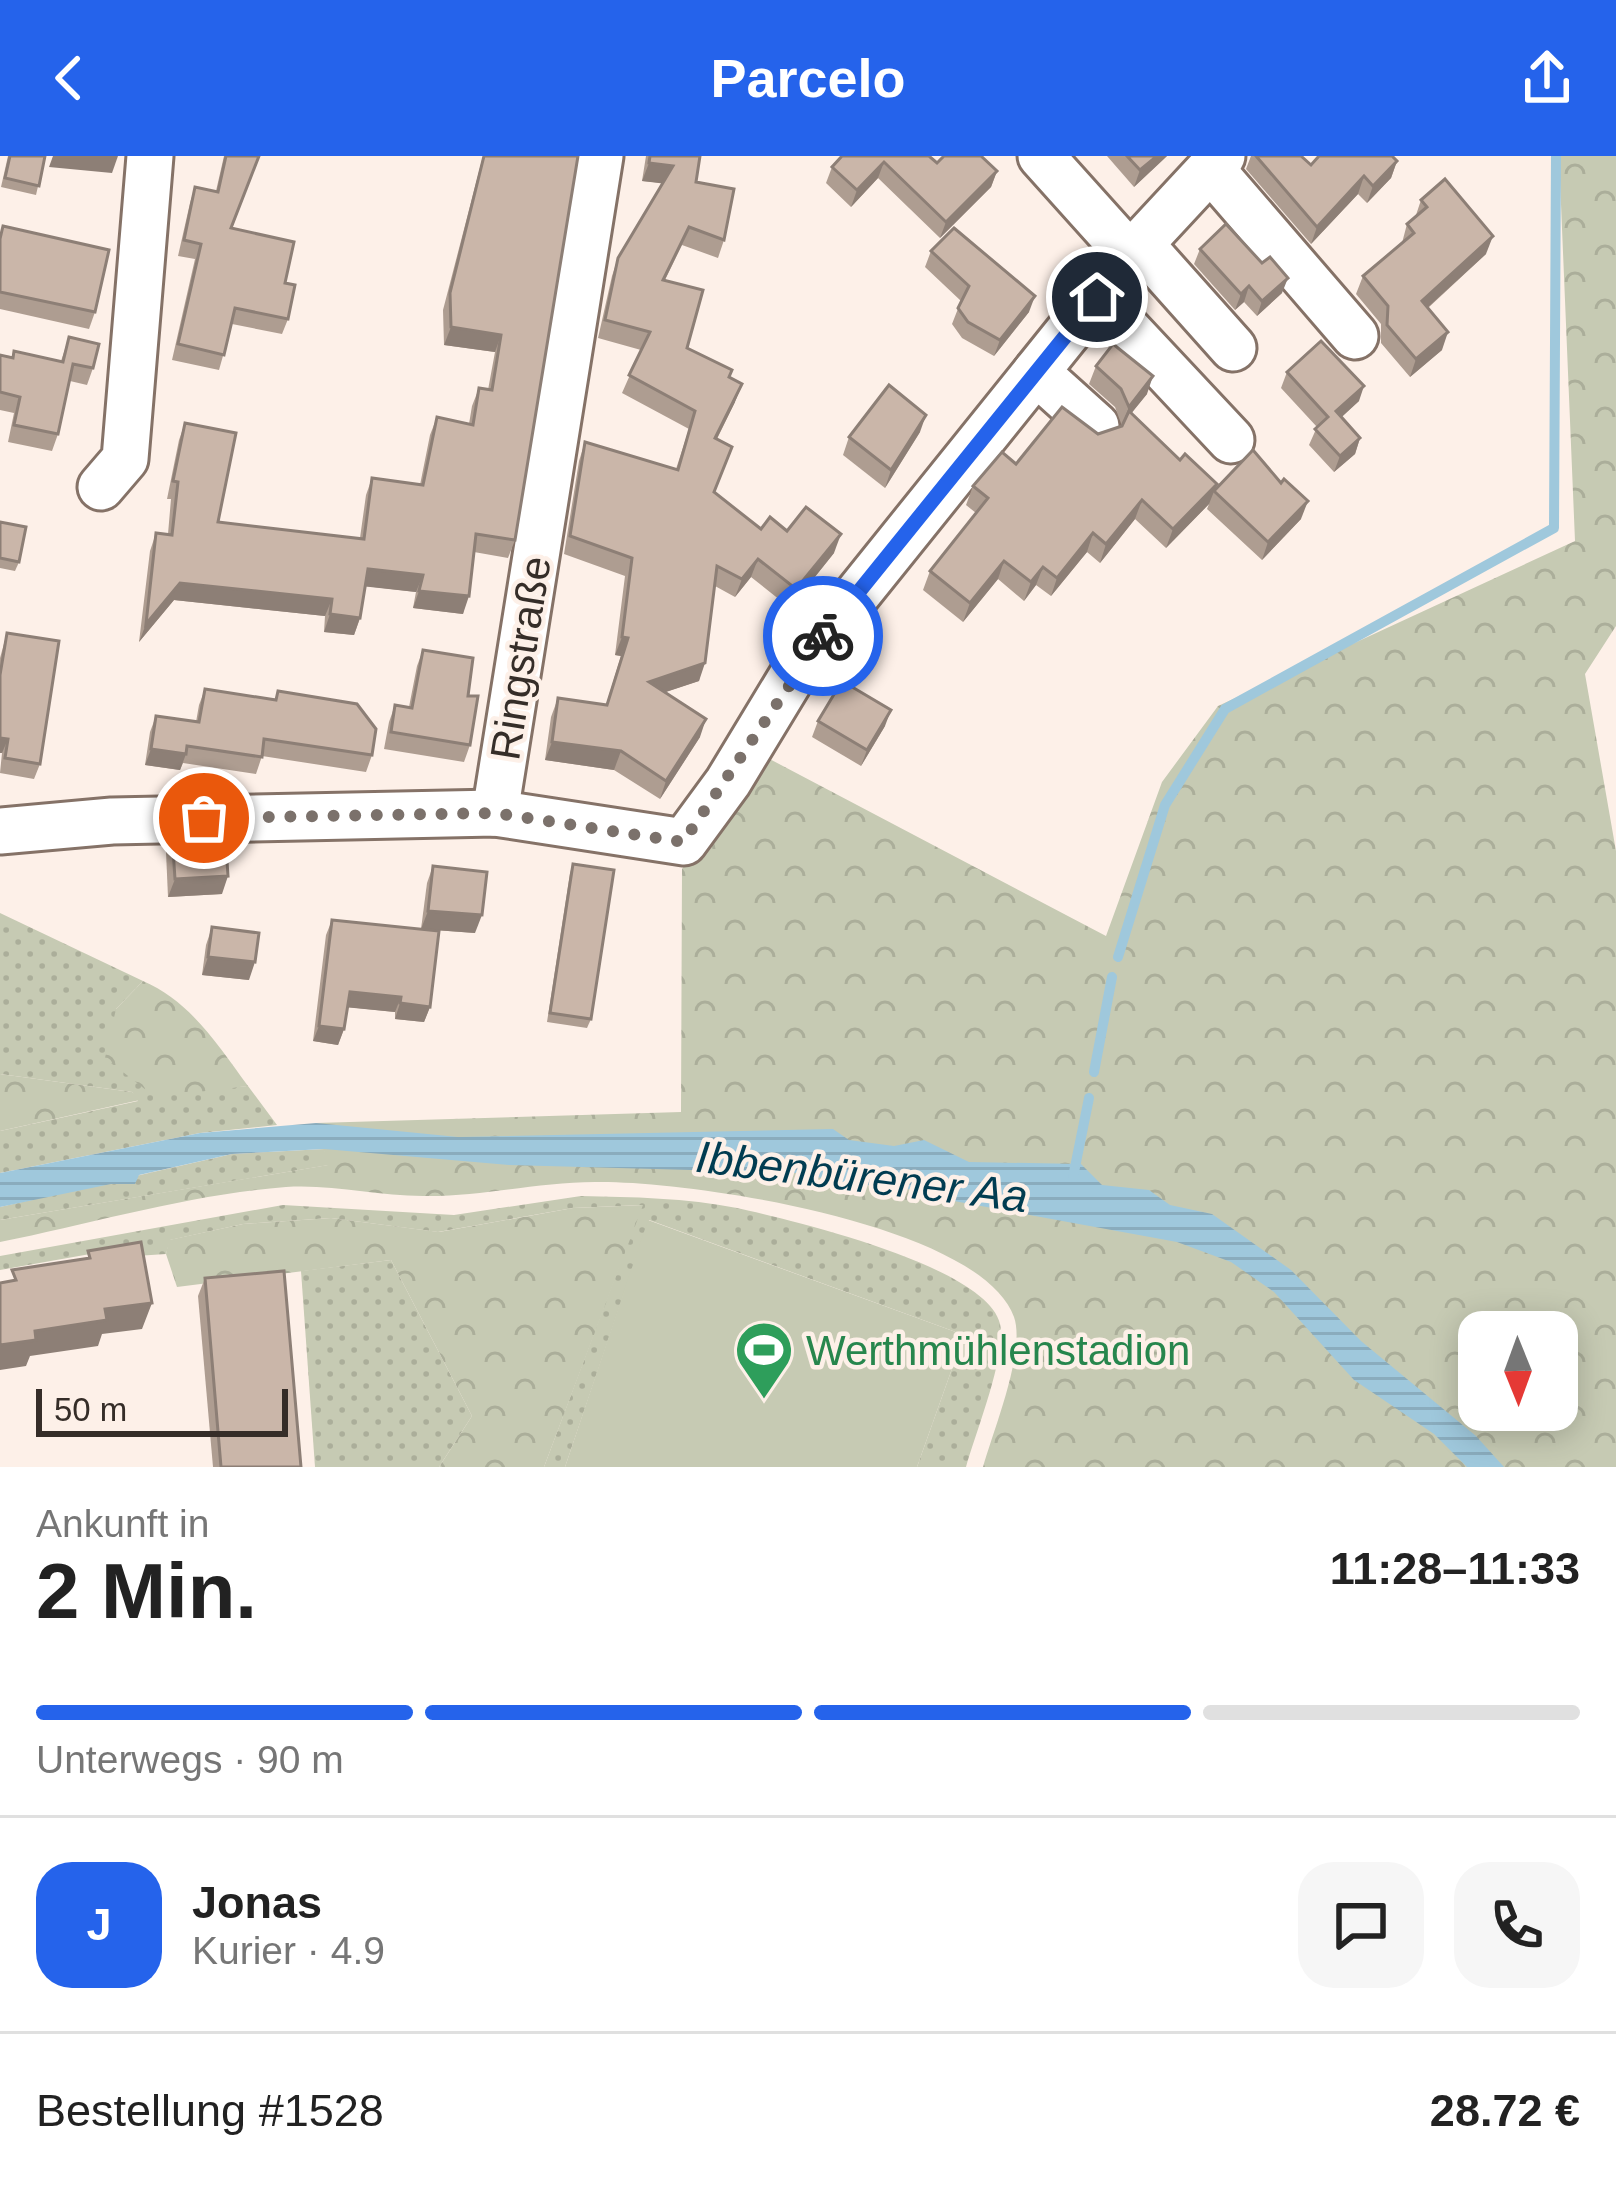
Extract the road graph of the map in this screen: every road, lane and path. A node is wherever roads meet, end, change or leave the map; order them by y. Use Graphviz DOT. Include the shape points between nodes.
graph roads {
  1 [pos="150,156"];
  2 [pos="600,156"];
  3 [pos="1042,156"];
  4 [pos="1217,162"];
  5 [pos="1136,251"];
  6 [pos="1097,297"];
  7 [pos="1355,336"];
  8 [pos="1233,348"];
  9 [pos="1036,372"];
  10 [pos="1096,426"];
  11 [pos="1231,440"];
  12 [pos="101,488"];
  13 [pos="495,813"];
  14 [pos="0,831"];
  1 -- 12 [label="street" via="124,458"];
  2 -- 13 [label="street, Ringstraße"];
  3 -- 5 [label="street"];
  4 -- 5 [label="street"];
  4 -- 7 [label="street"];
  5 -- 6 [label="street"];
  5 -- 8 [label="street"];
  6 -- 9 [label="street"];
  6 -- 11 [label="street"];
  9 -- 10 [label="street"];
  9 -- 13 [label="street" via="794,673 683,842"];
  13 -- 14 [label="street, Ringstraße" via="135,820"];
}
